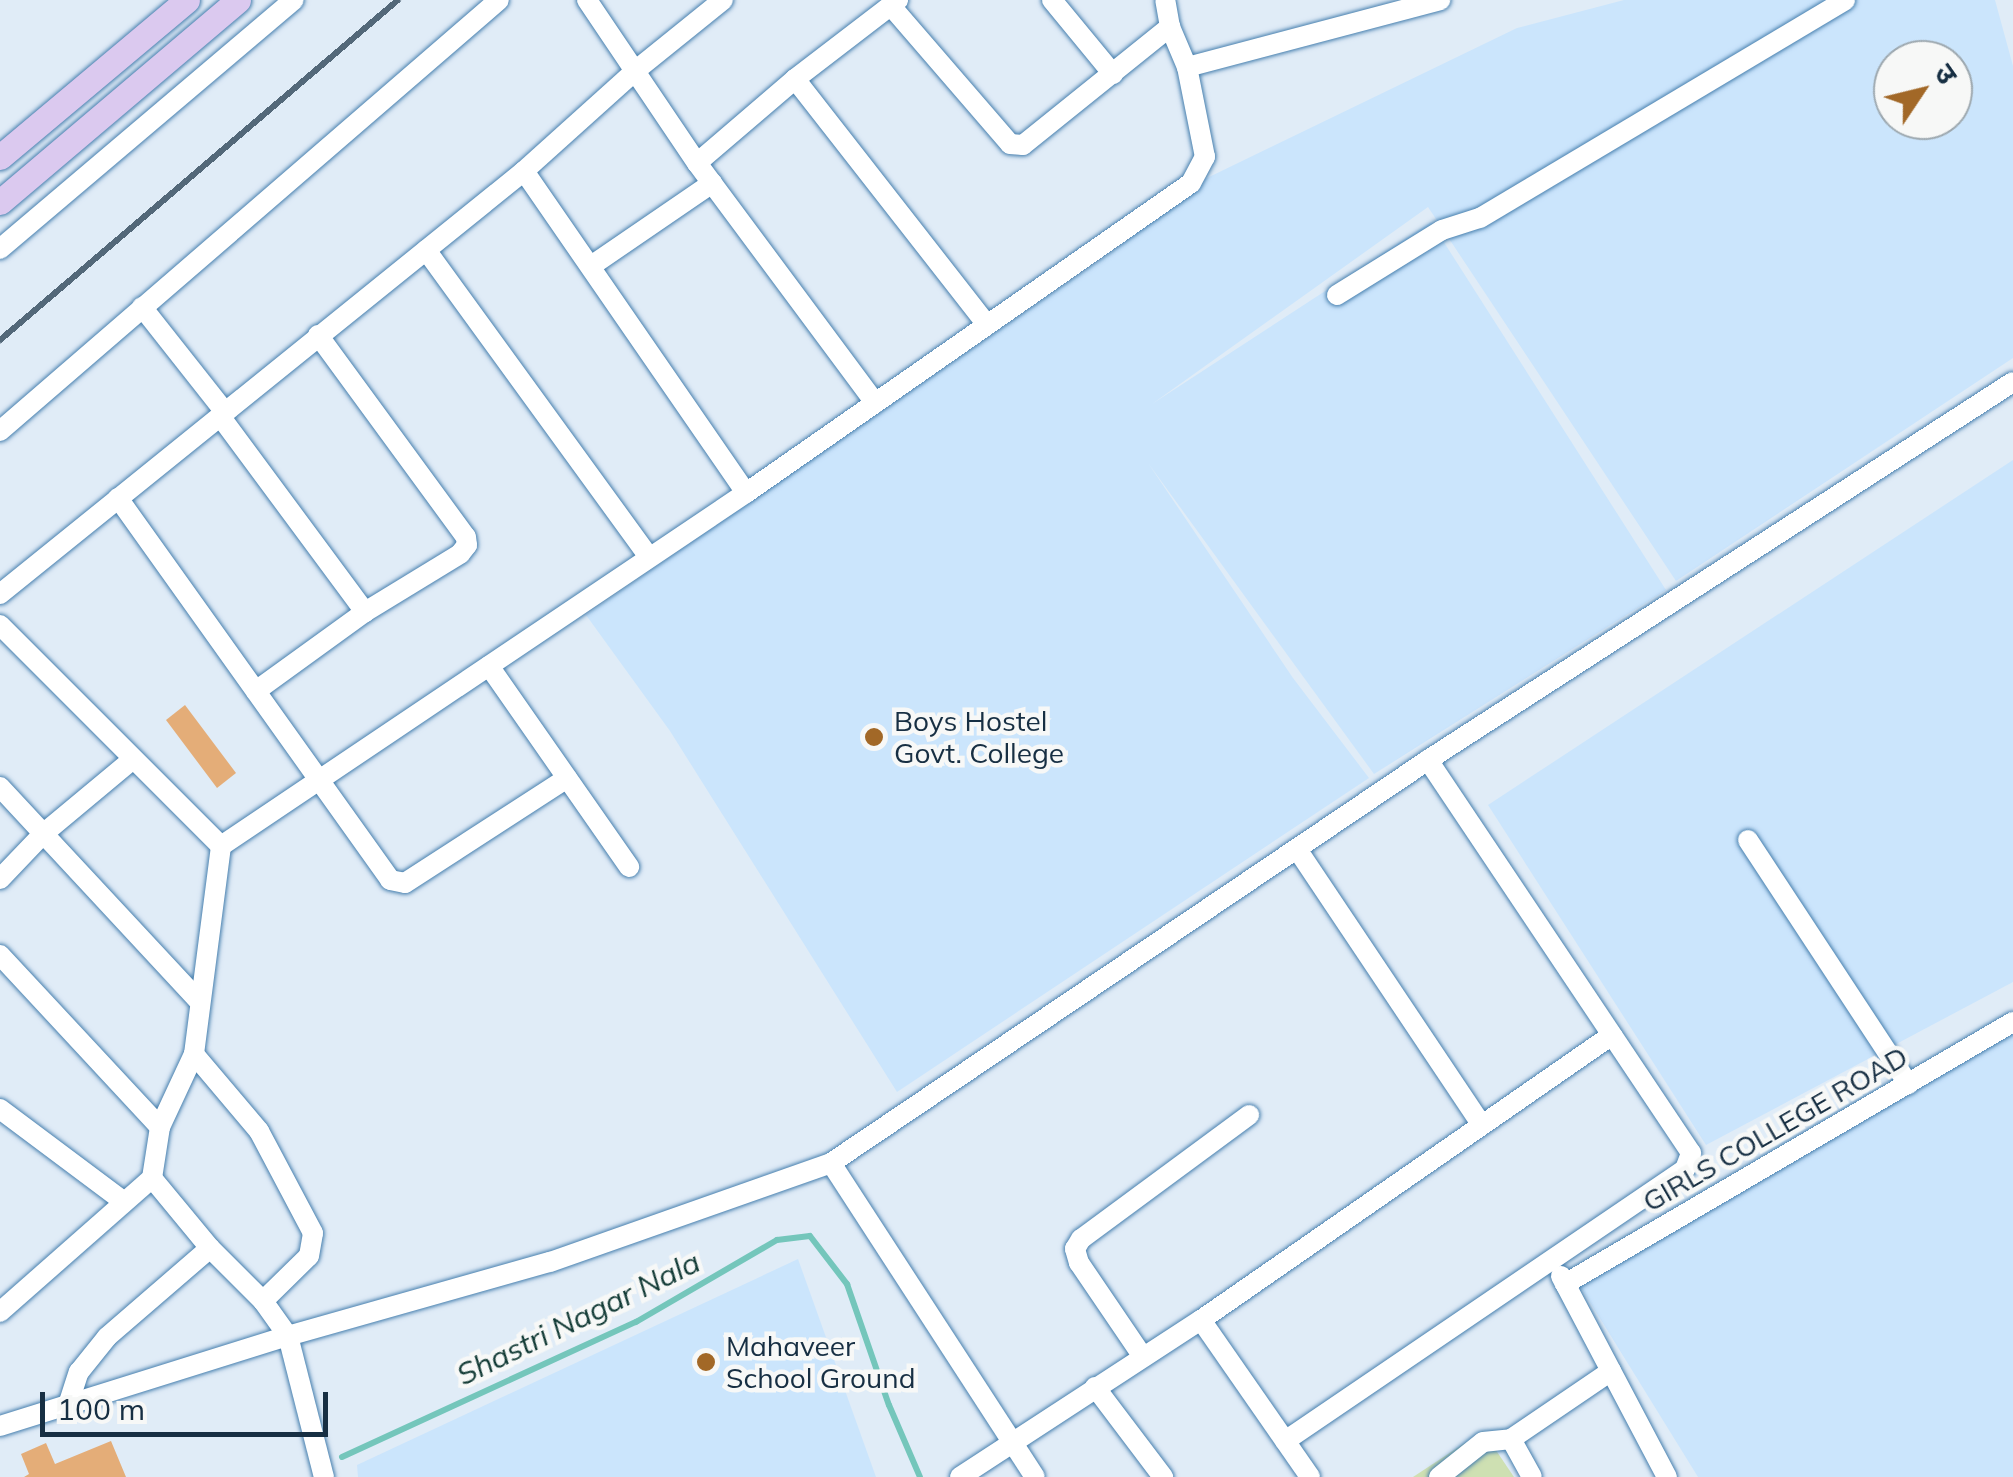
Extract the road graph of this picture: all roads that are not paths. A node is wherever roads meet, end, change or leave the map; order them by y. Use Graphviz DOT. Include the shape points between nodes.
graph roads {
  1 [pos="187,0"];
  2 [pos="238,0"];
  3 [pos="294,0"];
  4 [pos="499,0"];
  5 [pos="587,0"];
  6 [pos="723,0"];
  7 [pos="1052,0"];
  8 [pos="1165,0"];
  9 [pos="1440,0"];
  10 [pos="1845,0"];
  11 [pos="895,3"];
  12 [pos="1170,27"];
  13 [pos="1187,67"];
  14 [pos="635,71"];
  15 [pos="1113,74"];
  16 [pos="794,79"];
  17 [pos="0,157"];
  18 [pos="697,163"];
  19 [pos="524,171"];
  20 [pos="712,183"];
  21 [pos="0,202"];
  22 [pos="0,248"];
  23 [pos="426,250"];
  24 [pos="591,266"];
  25 [pos="1337,296"];
  26 [pos="142,307"];
  27 [pos="987,324"];
  28 [pos="318,335"];
  29 [pos="2013,382"];
  30 [pos="875,402"];
  31 [pos="222,414"];
  32 [pos="0,432"];
  33 [pos="746,492"];
  34 [pos="118,498"];
  35 [pos="648,556"];
  36 [pos="0,594"];
  37 [pos="365,612"];
  38 [pos="0,625"];
  39 [pos="489,666"];
  40 [pos="256,691"];
  41 [pos="134,759"];
  42 [pos="1428,760"];
  43 [pos="567,778"];
  44 [pos="321,782"];
  45 [pos="0,787"];
  46 [pos="44,834"];
  47 [pos="1748,840"];
  48 [pos="220,846"];
  49 [pos="1297,849"];
  50 [pos="629,867"];
  51 [pos="0,879"];
  52 [pos="0,955"];
  53 [pos="198,1001"];
  54 [pos="2013,1022"];
  55 [pos="1612,1035"];
  56 [pos="194,1054"];
  57 [pos="1908,1084"];
  58 [pos="0,1108"];
  59 [pos="1250,1115"];
  60 [pos="1482,1125"];
  61 [pos="160,1127"];
  62 [pos="831,1164"];
  63 [pos="152,1178"];
  64 [pos="124,1202"];
  65 [pos="210,1248"];
  66 [pos="1553,1261"];
  67 [pos="1565,1284"];
  68 [pos="263,1301"];
  69 [pos="0,1312"];
  70 [pos="1200,1320"];
  71 [pos="288,1336"];
  72 [pos="1143,1357"];
  73 [pos="1611,1371"];
  74 [pos="1095,1387"];
  75 [pos="68,1405"];
  76 [pos="0,1426"];
  77 [pos="1285,1440"];
  78 [pos="1511,1440"];
  79 [pos="1010,1441"];
  80 [pos="324,1477"];
  81 [pos="960,1477"];
  82 [pos="1035,1477"];
  83 [pos="1163,1477"];
  84 [pos="1310,1477"];
  85 [pos="1439,1477"];
  86 [pos="1532,1477"];
  87 [pos="1667,1477"];
  1 -- 17 [label="main road"];
  2 -- 21 [label="main road"];
  3 -- 22 [label="street"];
  4 -- 26 [label="street"];
  5 -- 14 [label="street"];
  6 -- 14 [label="street"];
  7 -- 15 [label="street"];
  8 -- 12 [label="street"];
  9 -- 13 [label="street"];
  10 -- 25 [label="street"];
  11 -- 15 [label="street" via="1010,144 1034,140"];
  11 -- 16 [label="street"];
  12 -- 13 [label="street"];
  12 -- 15 [label="street"];
  13 -- 27 [label="street" via="1205,157 1192,183"];
  14 -- 18 [label="street"];
  14 -- 19 [label="street"];
  16 -- 18 [label="street"];
  16 -- 27 [label="street"];
  18 -- 20 [label="street"];
  19 -- 23 [label="street"];
  19 -- 24 [label="street"];
  20 -- 24 [label="street"];
  20 -- 30 [label="street"];
  23 -- 28 [label="street"];
  23 -- 35 [label="street"];
  24 -- 33 [label="street"];
  26 -- 31 [label="street"];
  26 -- 32 [label="street"];
  27 -- 30 [label="street"];
  28 -- 31 [label="street"];
  28 -- 37 [label="street" via="466,537 460,554"];
  29 -- 42 [label="street"];
  30 -- 33 [label="street"];
  31 -- 34 [label="street"];
  31 -- 37 [label="street"];
  33 -- 35 [label="street"];
  34 -- 36 [label="street"];
  34 -- 40 [label="street"];
  35 -- 39 [label="street"];
  37 -- 40 [label="street"];
  38 -- 41 [label="street"];
  39 -- 43 [label="street"];
  39 -- 44 [label="street"];
  40 -- 44 [label="street"];
  41 -- 46 [label="street"];
  41 -- 48 [label="street"];
  42 -- 49 [label="street"];
  42 -- 55 [label="street"];
  43 -- 44 [label="street" via="405,883 390,880"];
  43 -- 50 [label="street"];
  44 -- 48 [label="street"];
  45 -- 46 [label="street"];
  46 -- 51 [label="street"];
  46 -- 53 [label="street"];
  47 -- 57 [label="street"];
  48 -- 53 [label="street"];
  49 -- 60 [label="street"];
  49 -- 62 [label="street"];
  52 -- 61 [label="street"];
  53 -- 56 [label="street"];
  54 -- 57 [label="street, GIRLS COLLEGE ROAD"];
  55 -- 60 [label="street"];
  55 -- 66 [label="street" via="1691,1152 1685,1170"];
  56 -- 61 [label="street"];
  56 -- 68 [label="street" via="259,1131 313,1232 309,1256"];
  57 -- 67 [label="street, GIRLS COLLEGE ROAD"];
  58 -- 64 [label="street"];
  59 -- 72 [label="street" via="1075,1249"];
  60 -- 70 [label="street"];
  61 -- 63 [label="street"];
  62 -- 71 [label="street" via="550,1262"];
  62 -- 79 [label="street"];
  63 -- 64 [label="street"];
  63 -- 65 [label="street"];
  64 -- 69 [label="street"];
  65 -- 68 [label="street"];
  65 -- 75 [label="street" via="108,1337 79,1372"];
  66 -- 67 [label="street"];
  66 -- 77 [label="street"];
  67 -- 73 [label="street"];
  68 -- 71 [label="street"];
  70 -- 72 [label="street"];
  70 -- 77 [label="street"];
  71 -- 75 [label="street"];
  71 -- 80 [label="street"];
  72 -- 74 [label="street"];
  73 -- 78 [label="street"];
  73 -- 87 [label="street"];
  74 -- 79 [label="street"];
  74 -- 83 [label="street"];
  75 -- 76 [label="street"];
  77 -- 84 [label="street"];
  78 -- 85 [label="street" via="1483,1442"];
  78 -- 86 [label="street"];
  79 -- 81 [label="street"];
  79 -- 82 [label="street"];
}
